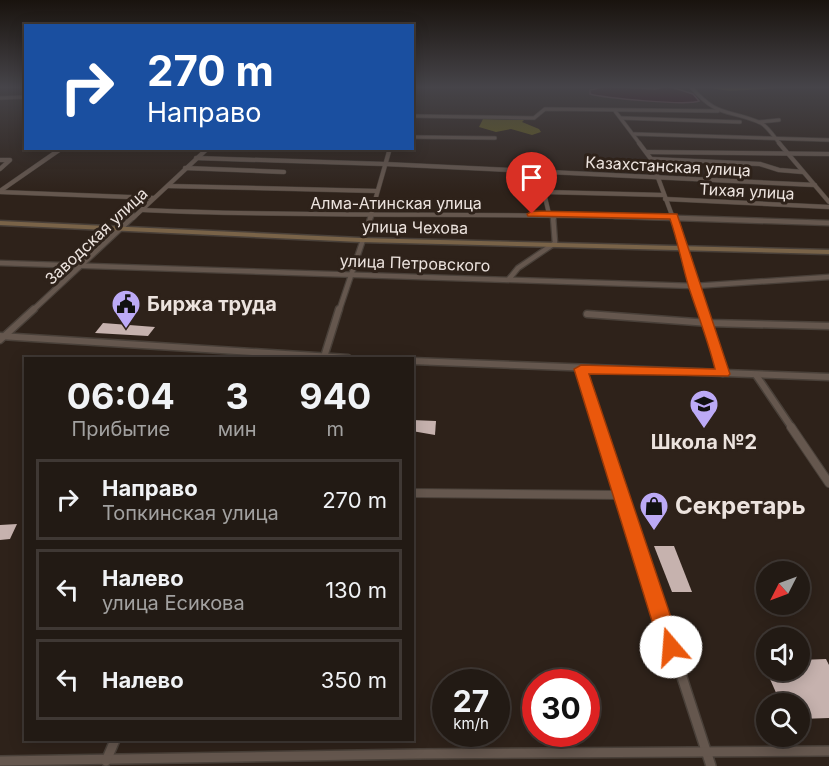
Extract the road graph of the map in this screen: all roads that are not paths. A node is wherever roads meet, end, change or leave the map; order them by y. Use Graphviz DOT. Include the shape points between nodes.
graph roads {
  1 [pos="624,122"];
  2 [pos="749,122"];
  3 [pos="758,122"];
  4 [pos="634,134"];
  5 [pos="414,137"];
  6 [pos="495,138"];
  7 [pos="776,138"];
  8 [pos="829,140"];
  9 [pos="59,150"];
  10 [pos="206,150"];
  11 [pos="389,150"];
  12 [pos="648,152"];
  13 [pos="789,154"];
  14 [pos="829,154"];
  15 [pos="196,158"];
  16 [pos="651,159"];
  17 [pos="0,160"];
  18 [pos="385,164"];
  19 [pos="185,168"];
  20 [pos="0,169"];
  21 [pos="284,172"];
  22 [pos="539,172"];
  23 [pos="803,172"];
  24 [pos="656,177"];
  25 [pos="815,185"];
  26 [pos="168,186"];
  27 [pos="377,191"];
  28 [pos="0,192"];
  29 [pos="544,192"];
  30 [pos="664,197"];
  31 [pos="154,198"];
  32 [pos="829,204"];
  33 [pos="143,210"];
  34 [pos="549,214"];
  35 [pos="371,216"];
  36 [pos="674,216"];
  37 [pos="0,223"];
  38 [pos="829,223"];
  39 [pos="120,229"];
  40 [pos="360,240"];
  41 [pos="555,243"];
  42 [pos="685,248"];
  43 [pos="829,252"];
  44 [pos="0,263"];
  45 [pos="82,267"];
  46 [pos="351,274"];
  47 [pos="829,277"];
  48 [pos="509,279"];
  49 [pos="694,286"];
  50 [pos="586,314"];
  51 [pos="709,323"];
  52 [pos="829,326"];
  53 [pos="2,337"];
  54 [pos="263,357"];
  55 [pos="324,357"];
  56 [pos="414,362"];
  57 [pos="581,369"];
  58 [pos="723,374"];
  59 [pos="756,375"];
  60 [pos="829,376"];
  61 [pos="829,483"];
  62 [pos="414,493"];
  63 [pos="621,495"];
  64 [pos="115,741"];
  65 [pos="829,751"];
  66 [pos="707,754"];
  67 [pos="0,761"];
  68 [pos="106,761"];
  69 [pos="711,766"];
  1 -- 4 [label="street"];
  2 -- 3 [label="street"];
  3 -- 7 [label="street"];
  4 -- 7 [label="street"];
  4 -- 12 [label="street"];
  5 -- 6 [label="street"];
  7 -- 8 [label="street"];
  7 -- 13 [label="street"];
  9 -- 28 [label="street"];
  10 -- 15 [label="street, Заводская улица"];
  11 -- 18 [label="street"];
  12 -- 13 [label="street"];
  12 -- 16 [label="street"];
  13 -- 14 [label="street"];
  13 -- 23 [label="street"];
  15 -- 18 [label="street, Казахстанская улица"];
  15 -- 19 [label="street, Заводская улица"];
  16 -- 23 [label="street" via="760,164"];
  16 -- 24 [label="street"];
  17 -- 20 [label="street" via="10,159"];
  18 -- 22 [label="street, Казахстанская улица"];
  18 -- 27 [label="street"];
  19 -- 21 [label="street"];
  19 -- 26 [label="street, Заводская улица"];
  22 -- 24 [label="street, Казахстанская улица"];
  22 -- 29 [label="street"];
  23 -- 25 [label="street"];
  24 -- 25 [label="street, Казахстанская улица"];
  24 -- 30 [label="street"];
  25 -- 32 [label="street"];
  26 -- 27 [label="street"];
  26 -- 31 [label="street, Заводская улица"];
  27 -- 35 [label="street"];
  28 -- 31 [label="street"];
  29 -- 30 [label="street, Тихая улица"];
  29 -- 34 [label="street"];
  30 -- 32 [label="street, Тихая улица"];
  30 -- 36 [label="street"];
  31 -- 33 [label="street, Заводская улица"];
  33 -- 35 [label="street, Алма-Атинская улица"];
  33 -- 39 [label="street, Заводская улица"];
  34 -- 35 [label="street, Алма-Атинская улица"];
  34 -- 36 [label="street, Алма-Атинская улица"];
  34 -- 41 [label="street" via="554,217"];
  35 -- 40 [label="street"];
  36 -- 38 [label="street, Алма-Атинская улица"];
  36 -- 42 [label="street"];
  37 -- 39 [label="street, улица Чехова"];
  39 -- 40 [label="street, улица Чехова"];
  39 -- 45 [label="street, Заводская улица"];
  40 -- 41 [label="street, улица Чехова"];
  40 -- 46 [label="street"];
  41 -- 42 [label="street, улица Чехова"];
  41 -- 48 [label="street" via="519,267"];
  42 -- 43 [label="street, улица Чехова"];
  42 -- 49 [label="street"];
  44 -- 45 [label="street, улица Петровского"];
  45 -- 46 [label="street, улица Петровского"];
  45 -- 53 [label="street, Заводская улица"];
  46 -- 48 [label="street, улица Петровского"];
  46 -- 55 [label="street"];
  47 -- 49 [label="street, улица Петровского"];
  48 -- 49 [label="street, улица Петровского"];
  49 -- 51 [label="street"];
  50 -- 51 [label="street"];
  51 -- 52 [label="street"];
  51 -- 58 [label="street"];
  53 -- 54 [label="street"];
  54 -- 55 [label="street"];
  56 -- 57 [label="street"];
  57 -- 58 [label="street"];
  57 -- 63 [label="street"];
  58 -- 59 [label="street"];
  59 -- 60 [label="street"];
  59 -- 61 [label="street"];
  62 -- 63 [label="street"];
  63 -- 66 [label="street"];
  64 -- 68 [label="street"];
  65 -- 66 [label="street"];
  66 -- 68 [label="street" via="417,754"];
  66 -- 69 [label="street"];
  67 -- 68 [label="street"];
}
